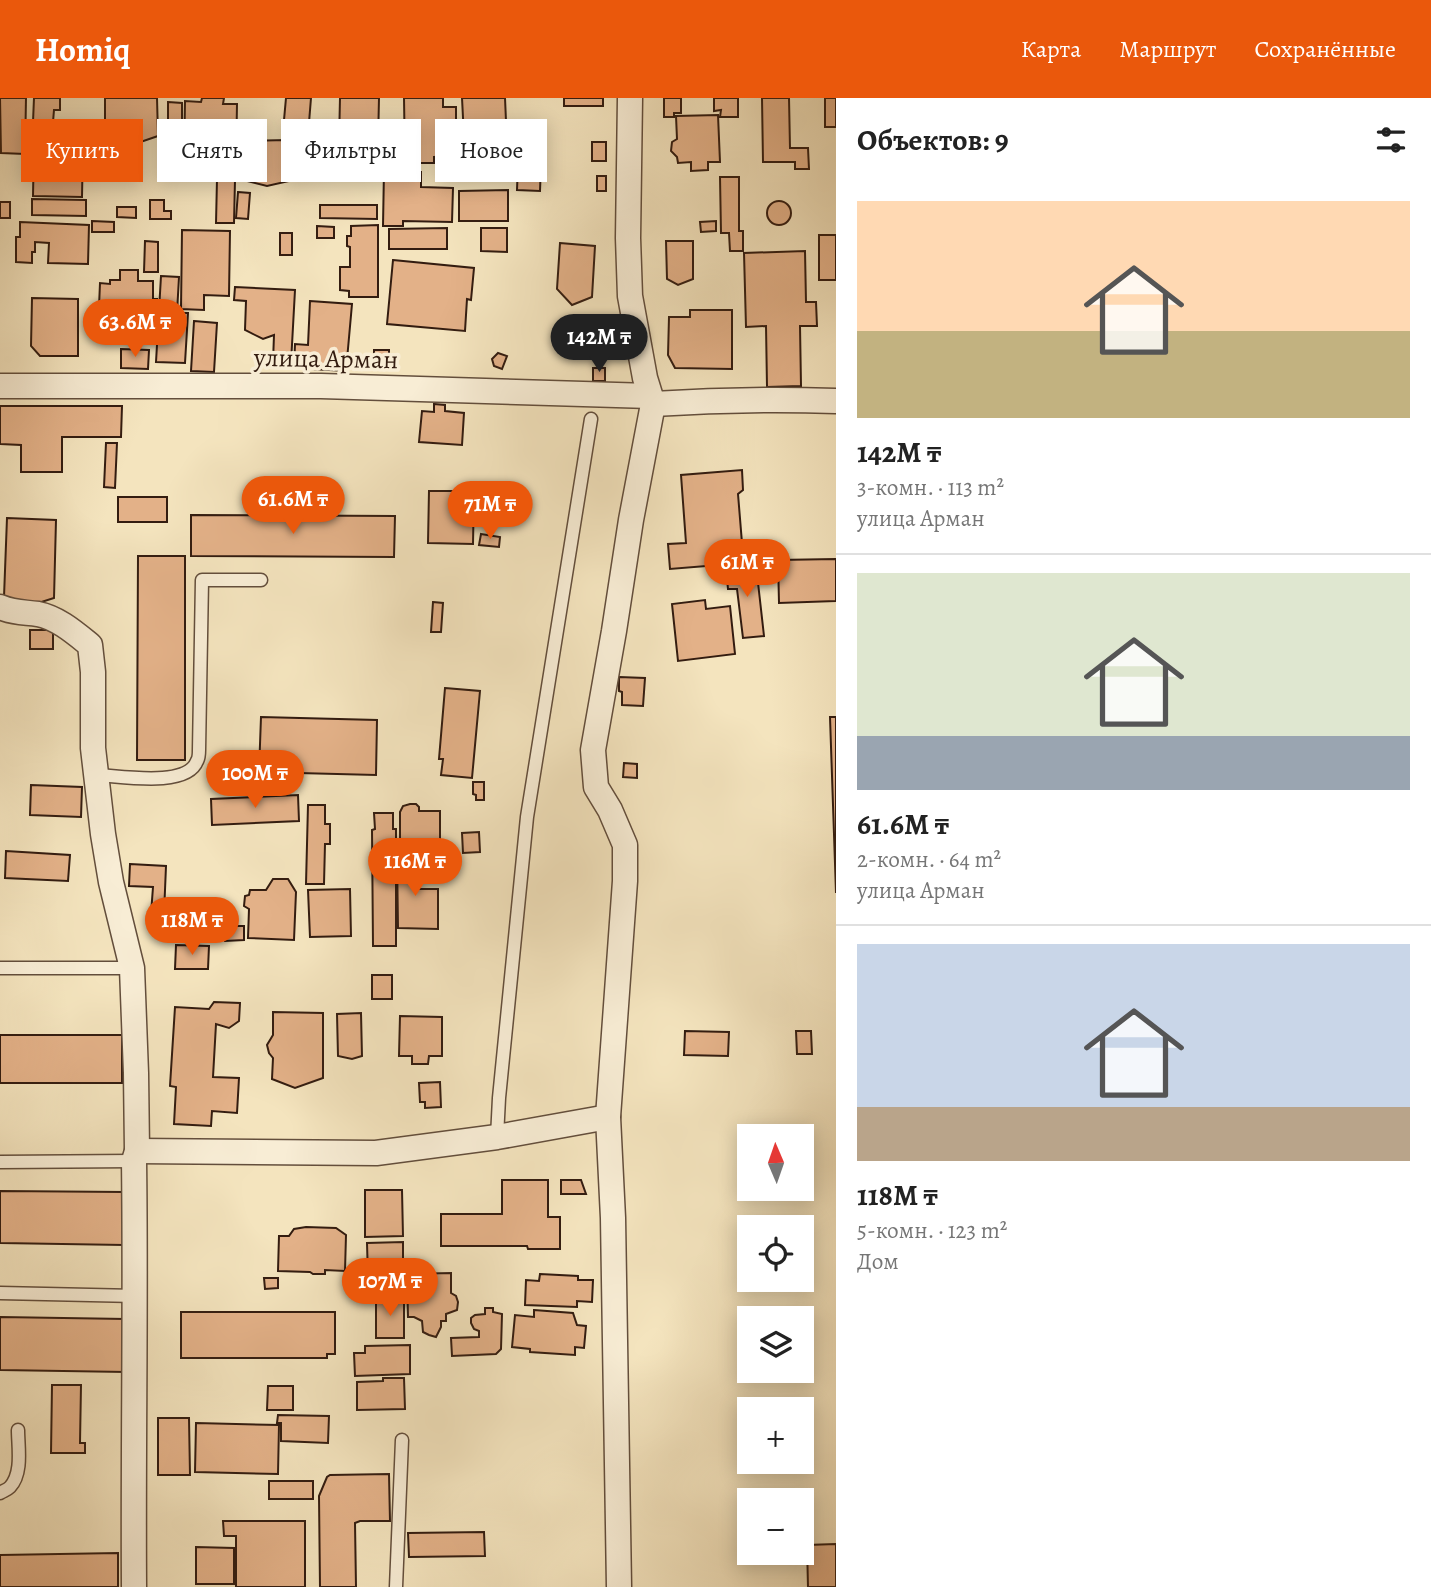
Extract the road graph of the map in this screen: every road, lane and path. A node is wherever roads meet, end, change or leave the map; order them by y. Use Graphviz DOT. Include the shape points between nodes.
graph roads {
  1 [pos="630,98"];
  2 [pos="0,386"];
  3 [pos="652,400"];
  4 [pos="836,401"];
  5 [pos="591,419"];
  6 [pos="261,580"];
  7 [pos="0,607"];
  8 [pos="97,775"];
  9 [pos="0,968"];
  10 [pos="132,968"];
  11 [pos="608,1117"];
  12 [pos="496,1137"];
  13 [pos="135,1156"];
  14 [pos="0,1162"];
  15 [pos="0,1293"];
  16 [pos="136,1296"];
  17 [pos="18,1430"];
  18 [pos="402,1440"];
  19 [pos="0,1493"];
  20 [pos="134,1587"];
  21 [pos="396,1587"];
  22 [pos="619,1587"];
  1 -- 3 [label="street" via="630,296"];
  2 -- 3 [label="street, улица Арман" via="321,386"];
  3 -- 4 [label="street, улица Арман"];
  3 -- 11 [label="street" via="593,750 596,787 625,845"];
  5 -- 12 [label="lane" via="527,817"];
  6 -- 8 [label="lane" via="202,580 199,750 188,773 155,779"];
  7 -- 8 [label="street" via="53,619 90,645"];
  8 -- 10 [label="street" via="111,882"];
  9 -- 10 [label="lane"];
  10 -- 13 [label="street"];
  11 -- 12 [label="street"];
  11 -- 22 [label="street"];
  12 -- 13 [label="street" via="376,1153"];
  13 -- 14 [label="lane"];
  13 -- 16 [label="street"];
  15 -- 16 [label="lane"];
  16 -- 20 [label="street"];
  17 -- 19 [label="lane" via="17,1475"];
  18 -- 21 [label="lane"];
}
